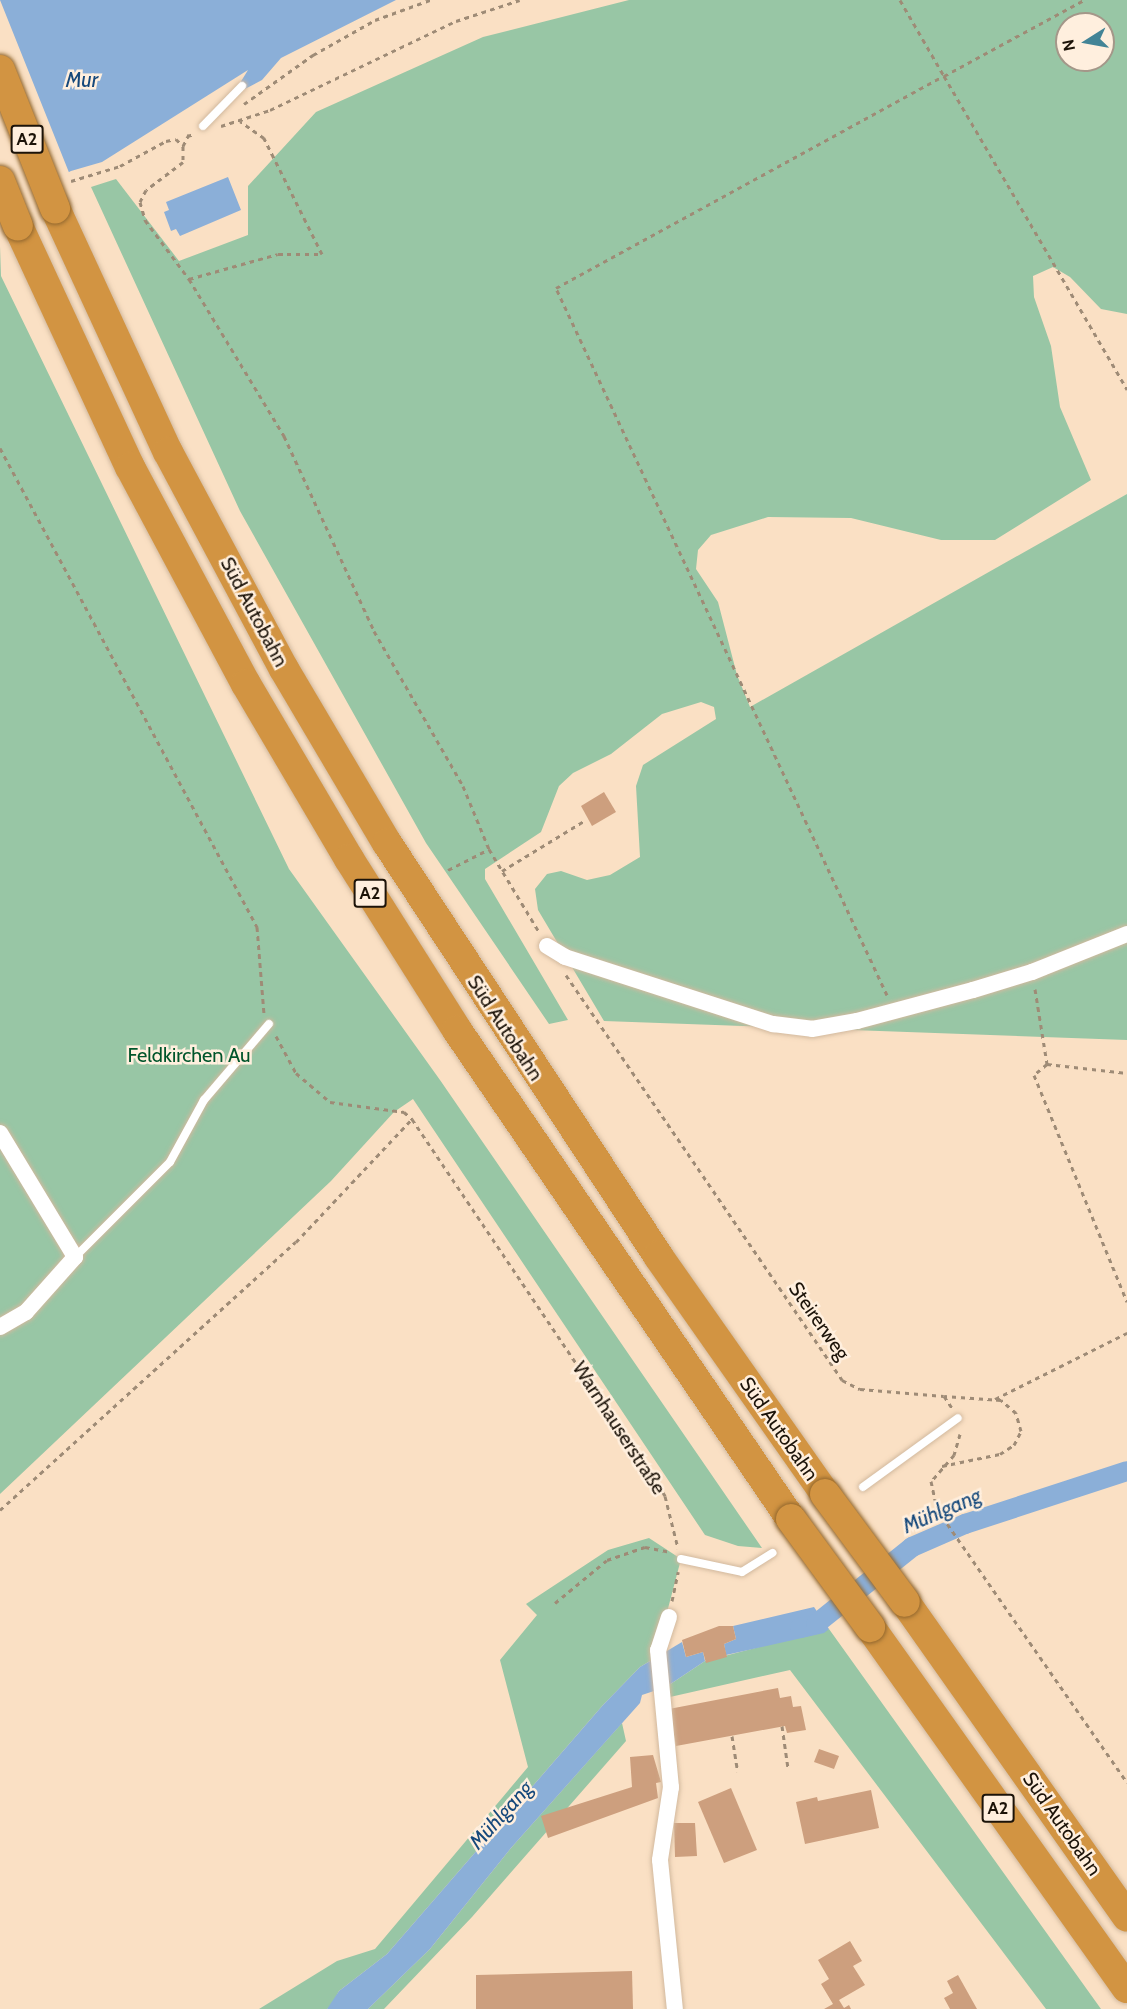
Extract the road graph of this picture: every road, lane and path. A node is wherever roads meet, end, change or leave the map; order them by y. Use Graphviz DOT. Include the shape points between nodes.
graph roads {
  1 [pos="430,0"];
  2 [pos="520,0"];
  3 [pos="900,0"];
  4 [pos="1084,0"];
  5 [pos="0,70"];
  6 [pos="944,76"];
  7 [pos="242,86"];
  8 [pos="240,107"];
  9 [pos="222,119"];
  10 [pos="240,121"];
  11 [pos="219,127"];
  12 [pos="200,129"];
  13 [pos="187,136"];
  14 [pos="183,146"];
  15 [pos="0,181"];
  16 [pos="69,182"];
  17 [pos="189,279"];
  18 [pos="1127,389"];
  19 [pos="0,448"];
  20 [pos="584,821"];
  21 [pos="489,849"];
  22 [pos="448,870"];
  23 [pos="502,871"];
  24 [pos="257,927"];
  25 [pos="1127,934"];
  26 [pos="547,946"];
  27 [pos="1032,972"];
  28 [pos="576,990"];
  29 [pos="894,1011"];
  30 [pos="269,1024"];
  31 [pos="1047,1064"];
  32 [pos="1127,1073"];
  33 [pos="330,1102"];
  34 [pos="412,1119"];
  35 [pos="0,1133"];
  36 [pos="75,1257"];
  37 [pos="1127,1302"];
  38 [pos="0,1327"];
  39 [pos="1127,1333"];
  40 [pos="944,1396"];
  41 [pos="995,1399"];
  42 [pos="958,1418"];
  43 [pos="941,1467"];
  44 [pos="863,1487"];
  45 [pos="0,1510"];
  46 [pos="773,1553"];
  47 [pos="681,1559"];
  48 [pos="555,1603"];
  49 [pos="669,1617"];
  50 [pos="782,1726"];
  51 [pos="732,1736"];
  52 [pos="788,1768"];
  53 [pos="738,1772"];
  54 [pos="1127,1782"];
  55 [pos="1127,1917"];
  56 [pos="1127,1988"];
  57 [pos="675,2009"];
  1 -- 8 [label="path" via="364,26 313,55"];
  2 -- 10 [label="path" via="456,21"];
  3 -- 6 [label="path"];
  4 -- 6 [label="path"];
  5 -- 55 [label="highway, Süd Autobahn / A2, bridge" via="55,208 168,452 284,669 381,833 495,1014 645,1237"];
  6 -- 18 [label="path"];
  6 -- 29 [label="path" via="556,288"];
  7 -- 12 [label="lane"];
  9 -- 12 [label="path"];
  10 -- 11 [label="path"];
  10 -- 17 [label="path" via="264,138 322,254 279,254"];
  12 -- 13 [label="path"];
  12 -- 13 [label="path"];
  13 -- 14 [label="path"];
  14 -- 16 [label="path" via="176,139 166,141 120,166"];
  14 -- 17 [label="path" via="183,162 146,190 140,202 148,226"];
  15 -- 56 [label="highway, Süd Autobahn / A2, bridge" via="135,477 246,684 349,859 470,1050 791,1519"];
  17 -- 21 [label="path" via="284,436 374,631 463,786"];
  19 -- 24 [label="path"];
  20 -- 23 [label="path"];
  21 -- 22 [label="path"];
  21 -- 23 [label="path"];
  23 -- 26 [label="path"];
  25 -- 27 [label="street"];
  26 -- 29 [label="street" via="565,957 773,1024 812,1029"];
  27 -- 29 [label="street"];
  27 -- 31 [label="path"];
  28 -- 40 [label="path, Steirerweg" via="842,1380 860,1389"];
  30 -- 36 [label="lane" via="204,1100 170,1162"];
  31 -- 32 [label="path"];
  31 -- 37 [label="path" via="1034,1075"];
  33 -- 34 [label="path" via="404,1112"];
  34 -- 45 [label="path" via="296,1242"];
  34 -- 47 [label="path, Warnhauserstraße" via="665,1496"];
  35 -- 36 [label="street"];
  36 -- 38 [label="street" via="26,1312"];
  39 -- 41 [label="path"];
  40 -- 41 [label="path, Steirerweg"];
  40 -- 42 [label="path"];
  41 -- 43 [label="path" via="1016,1413 1021,1431 1014,1445 1000,1454"];
  42 -- 43 [label="path" via="959,1442 954,1455"];
  42 -- 44 [label="lane"];
  43 -- 54 [label="path" via="931,1481 937,1509"];
  46 -- 47 [label="lane" via="742,1572"];
  47 -- 48 [label="path" via="664,1548 645,1547 628,1552 608,1560"];
  47 -- 49 [label="path, Warnhauserstraße"];
  49 -- 57 [label="street" via="658,1650 671,1787 660,1872"];
  50 -- 52 [label="path"];
  51 -- 53 [label="path"];
}
